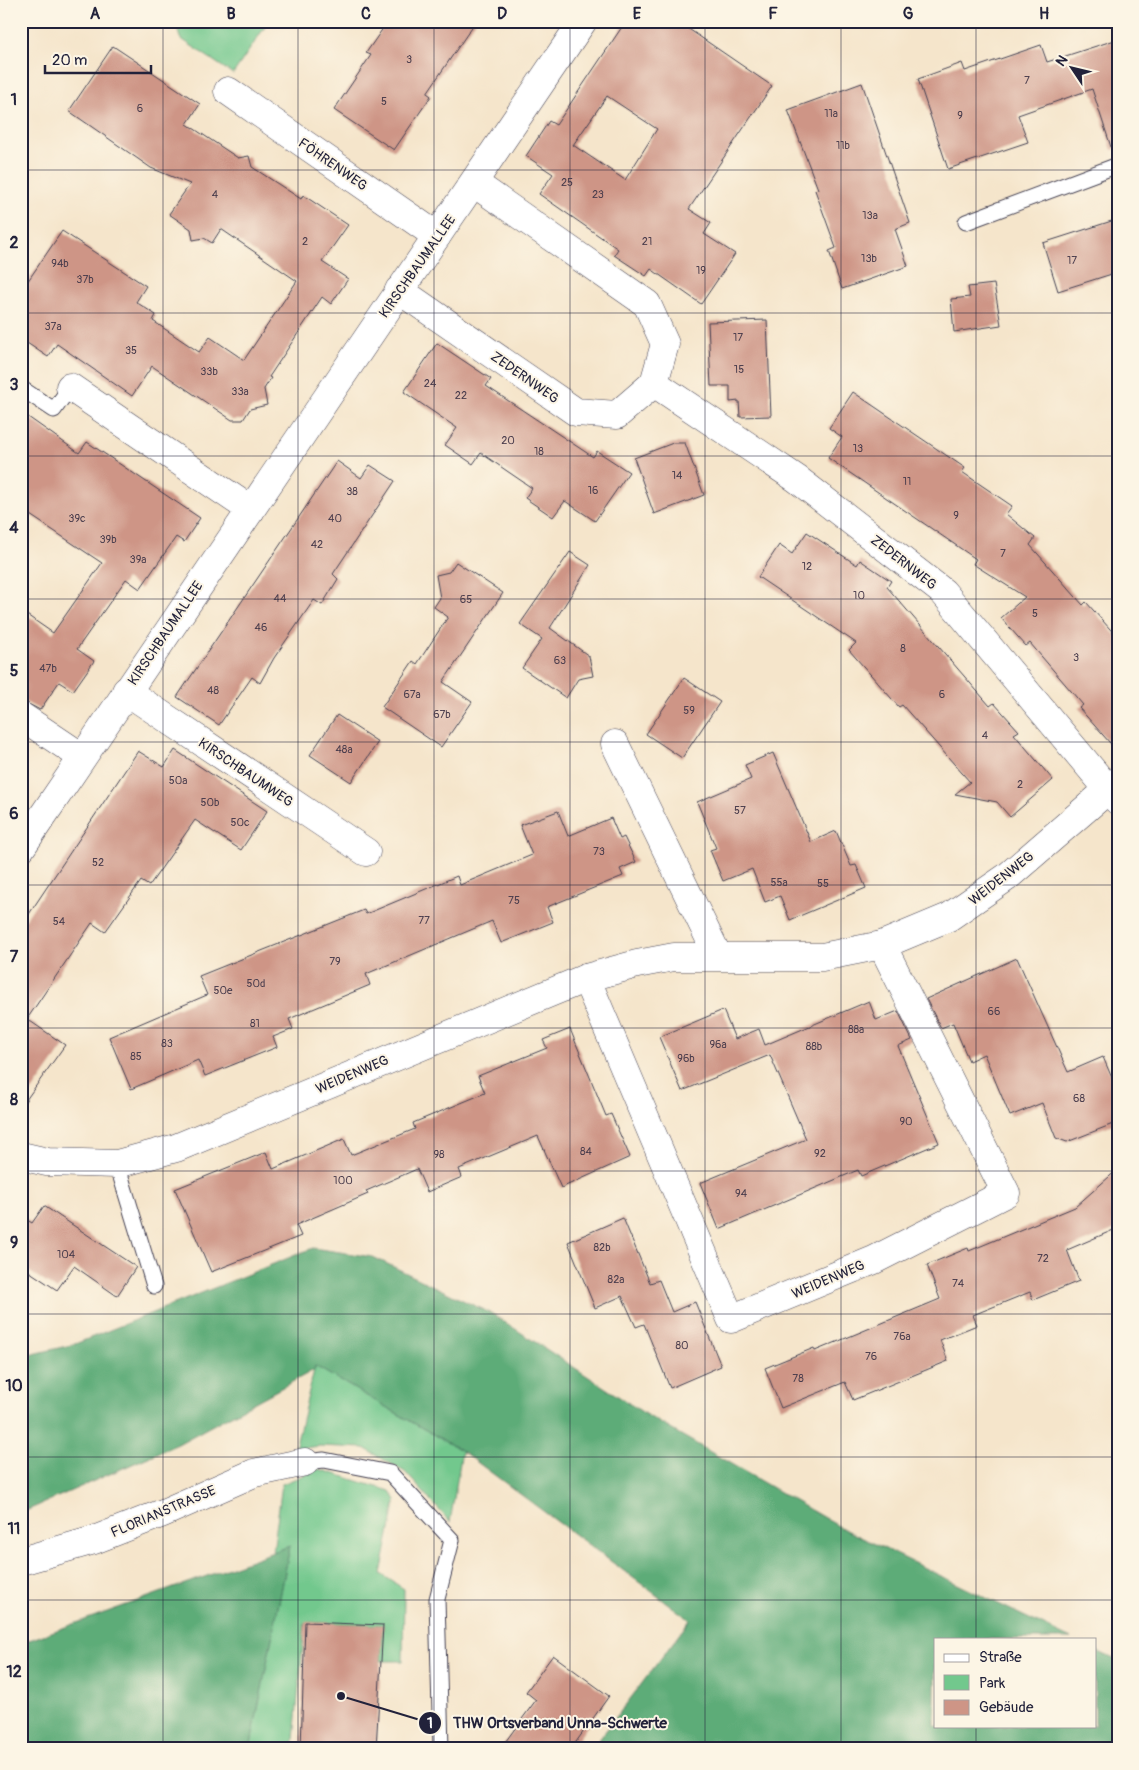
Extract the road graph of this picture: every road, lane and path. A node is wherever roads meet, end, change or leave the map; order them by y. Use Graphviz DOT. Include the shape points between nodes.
graph roads {
  1 [pos="583,21"];
  2 [pos="228,91"];
  3 [pos="1118,165"];
  4 [pos="474,183"];
  5 [pos="966,222"];
  6 [pos="437,236"];
  7 [pos="399,290"];
  8 [pos="654,384"];
  9 [pos="70,386"];
  10 [pos="21,388"];
  11 [pos="251,510"];
  12 [pos="126,691"];
  13 [pos="21,716"];
  14 [pos="615,744"];
  15 [pos="82,757"];
  16 [pos="1115,790"];
  17 [pos="21,848"];
  18 [pos="366,852"];
  19 [pos="882,945"];
  20 [pos="718,956"];
  21 [pos="586,978"];
  22 [pos="21,1156"];
  23 [pos="117,1164"];
  24 [pos="154,1286"];
  25 [pos="305,1462"];
  26 [pos="21,1561"];
  27 [pos="441,1749"];
  1 -- 4 [label="street, KIRSCHBAUMALLEE"];
  2 -- 6 [label="street, FÖHRENWEG"];
  3 -- 5 [label="lane"];
  4 -- 6 [label="street, KIRSCHBAUMALLEE"];
  4 -- 8 [label="street" via="647,304 666,344"];
  6 -- 7 [label="street, KIRSCHBAUMALLEE"];
  7 -- 8 [label="street, ZEDERNWEG" via="576,412 617,415"];
  7 -- 11 [label="street, KIRSCHBAUMALLEE"];
  8 -- 16 [label="street, ZEDERNWEG" via="797,479 943,592"];
  9 -- 10 [label="lane" via="54,410"];
  9 -- 11 [label="street"];
  11 -- 12 [label="street, KIRSCHBAUMALLEE"];
  12 -- 15 [label="street, KIRSCHBAUMALLEE"];
  12 -- 18 [label="street, KIRSCHBAUMWEG"];
  13 -- 15 [label="street"];
  14 -- 20 [label="street"];
  15 -- 17 [label="street, KIRSCHBAUMALLEE"];
  16 -- 19 [label="street, WEIDENWEG" via="1006,877 949,917"];
  19 -- 20 [label="street, WEIDENWEG" via="822,958"];
  19 -- 21 [label="street, WEIDENWEG" via="1006,1193 874,1260 731,1319"];
  20 -- 21 [label="street, WEIDENWEG" via="674,957"];
  21 -- 23 [label="street, WEIDENWEG" via="176,1148"];
  22 -- 23 [label="street, WEIDENWEG" via="47,1162"];
  23 -- 24 [label="lane"];
  25 -- 26 [label="street, FLORIANSTRASSE" via="254,1473 94,1540"];
  25 -- 27 [label="lane" via="324,1460 390,1473 452,1540 437,1599"];
}
